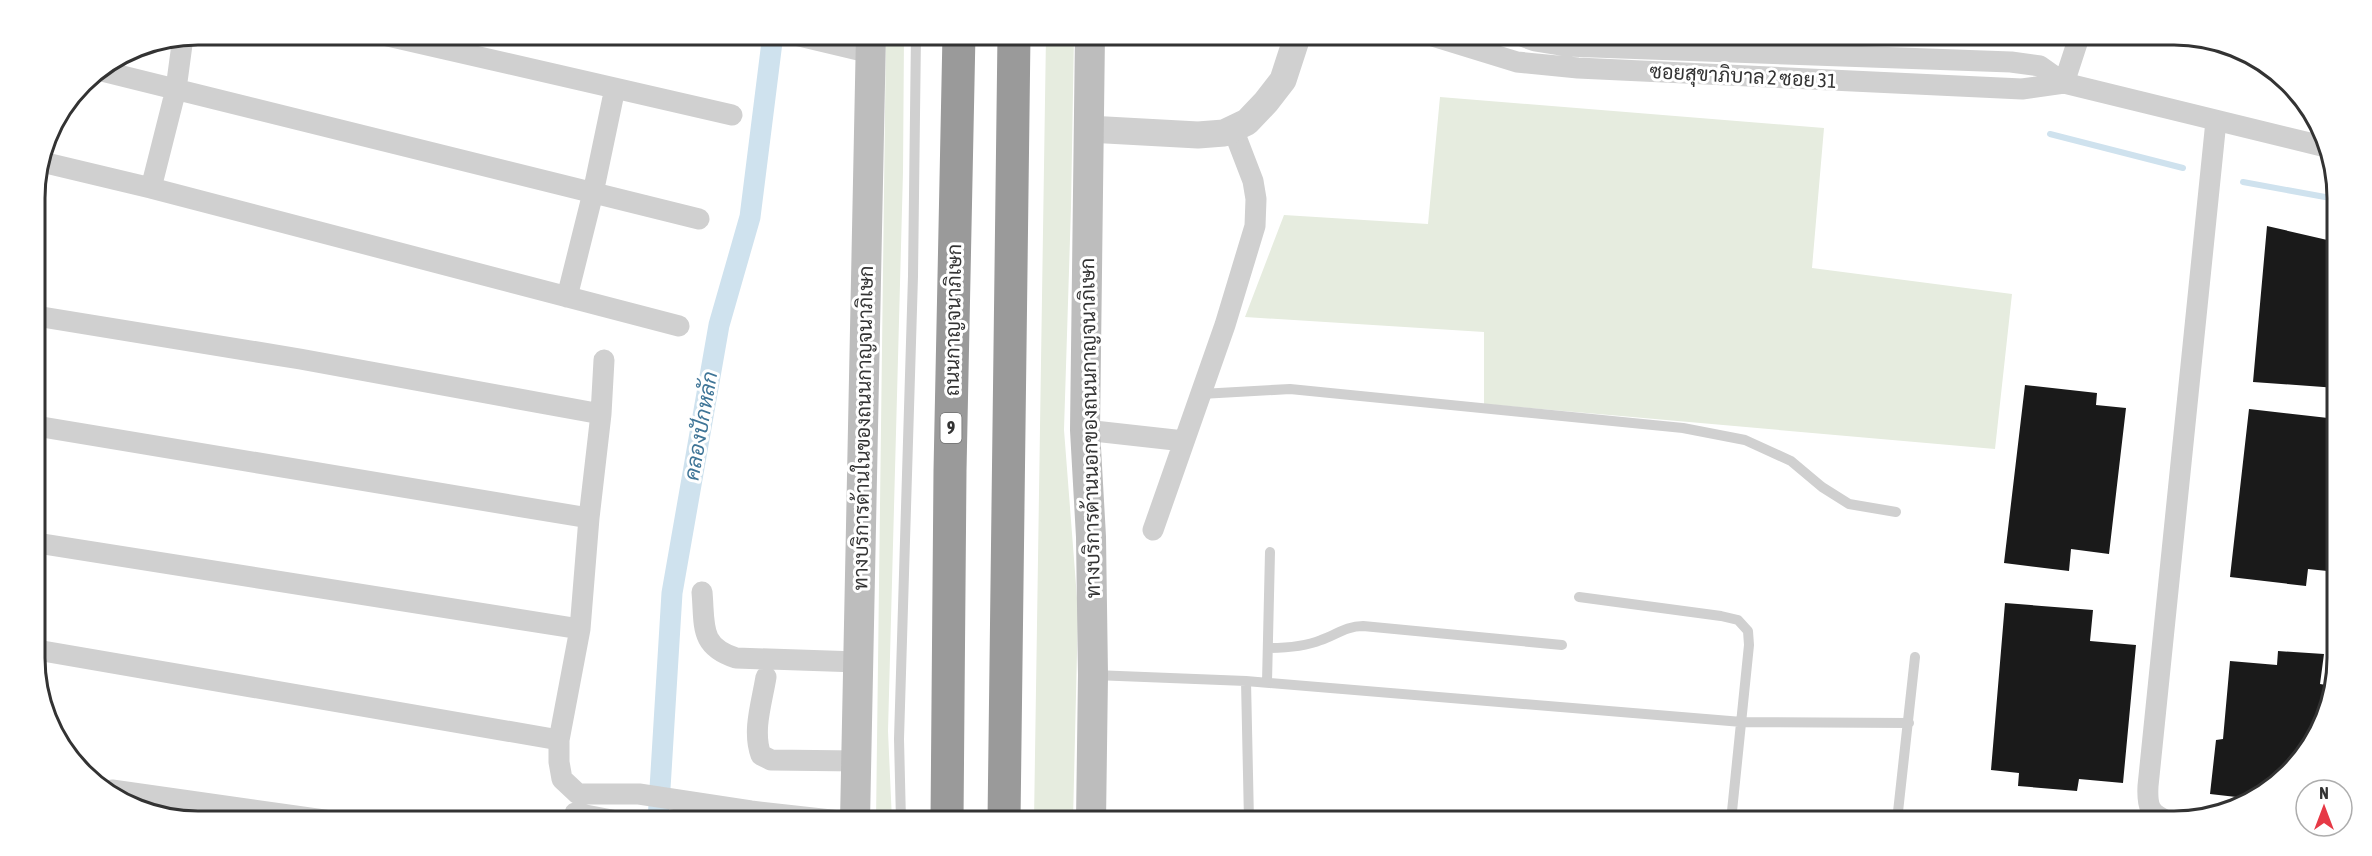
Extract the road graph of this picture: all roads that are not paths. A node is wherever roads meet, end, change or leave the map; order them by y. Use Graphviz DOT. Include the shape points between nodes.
graph roads {
  1 [pos="427,45"];
  2 [pos="871,45"];
  3 [pos="916,45"];
  4 [pos="958,45"];
  5 [pos="1014,45"];
  6 [pos="1090,45"];
  7 [pos="1294,45"];
  8 [pos="1474,45"];
  9 [pos="1560,45"];
  10 [pos="2076,45"];
  11 [pos="182,46"];
  12 [pos="110,73"];
  13 [pos="2064,83"];
  14 [pos="615,88"];
  15 [pos="176,89"];
  16 [pos="732,115"];
  17 [pos="2216,121"];
  18 [pos="1088,129"];
  19 [pos="1233,129"];
  20 [pos="2317,145"];
  21 [pos="49,164"];
  22 [pos="151,188"];
  23 [pos="593,193"];
  24 [pos="699,219"];
  25 [pos="567,297"];
  26 [pos="45,318"];
  27 [pos="679,326"];
  28 [pos="604,360"];
  29 [pos="1201,394"];
  30 [pos="601,414"];
  31 [pos="45,427"];
  32 [pos="1085,430"];
  33 [pos="1184,441"];
  34 [pos="1896,512"];
  35 [pos="589,518"];
  36 [pos="1153,530"];
  37 [pos="45,544"];
  38 [pos="1270,552"];
  39 [pos="702,592"];
  40 [pos="1579,597"];
  41 [pos="580,629"];
  42 [pos="1562,645"];
  43 [pos="1268,648"];
  44 [pos="45,651"];
  45 [pos="1915,657"];
  46 [pos="858,662"];
  47 [pos="1093,675"];
  48 [pos="766,677"];
  49 [pos="1246,681"];
  50 [pos="1267,682"];
  51 [pos="1742,722"];
  52 [pos="1909,723"];
  53 [pos="559,740"];
  54 [pos="858,761"];
  55 [pos="125,792"];
  56 [pos="572,809"];
  57 [pos="256,811"];
  58 [pos="763,811"];
  59 [pos="856,811"];
  60 [pos="902,811"];
  61 [pos="947,811"];
  62 [pos="1004,811"];
  63 [pos="1091,811"];
  64 [pos="1249,811"];
  65 [pos="1732,811"];
  66 [pos="1898,811"];
  67 [pos="2152,811"];
  1 -- 14 [label="street"];
  2 -- 46 [label="main road, ทางบริการด้านในของถนนกาญจนาภิเษก"];
  3 -- 60 [label="lane" via="899,739"];
  4 -- 61 [label="highway, ถนนกาญจนาภิเษก / 9"];
  5 -- 62 [label="highway"];
  6 -- 18 [label="main road, ทางบริการด้านนอกของถนนกาญจนาภิเษก"];
  7 -- 19 [label="street" via="1283,80 1247,122"];
  8 -- 13 [label="street, ซอยสุขาภิบาล 2 ซอย 31" via="1517,62 1578,68 2022,89"];
  9 -- 13 [label="street, ซอยสุขาภิบาล 2 ซอย 31" via="2011,62 2040,66"];
  10 -- 13 [label="street"];
  11 -- 15 [label="street"];
  12 -- 15 [label="street"];
  13 -- 17 [label="street, ซอยสุขาภิบาล 2 ซอย 31"];
  14 -- 16 [label="street"];
  14 -- 23 [label="street"];
  15 -- 22 [label="street"];
  15 -- 23 [label="street"];
  17 -- 20 [label="street, ซอยสุขาภิบาล 2 ซอย 31"];
  17 -- 67 [label="street" via="2148,786"];
  18 -- 19 [label="street" via="1198,135"];
  18 -- 32 [label="main road, ทางบริการด้านนอกของถนนกาญจนาภิเษก"];
  19 -- 29 [label="street" via="1253,182 1255,226"];
  21 -- 22 [label="street"];
  22 -- 25 [label="street"];
  23 -- 24 [label="street"];
  23 -- 25 [label="street"];
  25 -- 27 [label="street"];
  26 -- 30 [label="street"];
  28 -- 30 [label="street"];
  29 -- 33 [label="street"];
  29 -- 34 [label="lane" via="1290,389 1683,428 1744,440 1791,461 1849,504"];
  30 -- 35 [label="street"];
  31 -- 35 [label="street"];
  32 -- 33 [label="street"];
  32 -- 47 [label="main road, ทางบริการด้านนอกของถนนกาญจนาภิเษก"];
  33 -- 36 [label="street"];
  35 -- 41 [label="street"];
  37 -- 41 [label="street"];
  38 -- 43 [label="lane"];
  39 -- 46 [label="street" via="709,642 719,652 736,658"];
  40 -- 51 [label="lane" via="1738,620 1748,631 1749,645"];
  41 -- 53 [label="street"];
  42 -- 43 [label="lane" via="1351,626 1321,641"];
  43 -- 50 [label="lane"];
  44 -- 53 [label="street"];
  45 -- 52 [label="lane"];
  46 -- 54 [label="main road, ทางบริการด้านในของถนนกาญจนาภิเษก"];
  47 -- 49 [label="lane"];
  47 -- 63 [label="main road, ทางบริการด้านนอกของถนนกาญจนาภิเษก"];
  48 -- 54 [label="street" via="757,730 761,755 771,760"];
  49 -- 50 [label="lane"];
  49 -- 64 [label="lane"];
  50 -- 51 [label="lane"];
  51 -- 52 [label="lane"];
  51 -- 65 [label="lane"];
  52 -- 66 [label="lane"];
  53 -- 56 [label="street" via="558,762"];
  54 -- 59 [label="main road, ทางบริการด้านในของถนนกาญจนาภิเษก"];
  55 -- 57 [label="street"];
  56 -- 58 [label="street" via="639,794"];
}
